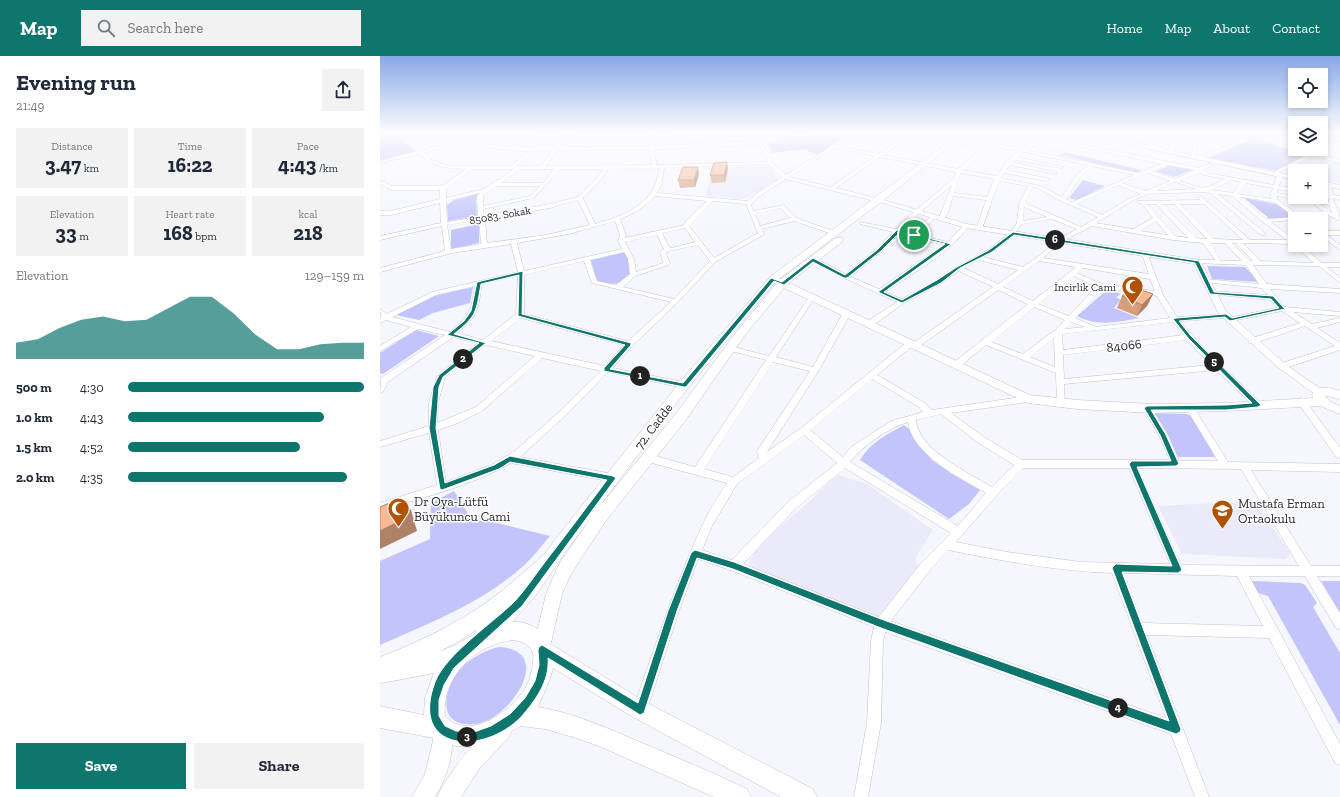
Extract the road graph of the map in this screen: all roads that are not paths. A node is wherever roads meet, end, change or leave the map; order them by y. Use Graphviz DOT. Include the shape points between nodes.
graph roads {
  1 [pos="443,166"];
  2 [pos="513,166"];
  3 [pos="544,166"];
  4 [pos="656,166"];
  5 [pos="662,166"];
  6 [pos="677,166"];
  7 [pos="772,166"];
  8 [pos="806,166"];
  9 [pos="866,166"];
  10 [pos="925,166"];
  11 [pos="932,166"];
  12 [pos="967,166"];
  13 [pos="1006,166"];
  14 [pos="1020,166"];
  15 [pos="1054,166"];
  16 [pos="1090,166"];
  17 [pos="1099,166"];
  18 [pos="1151,166"];
  19 [pos="1161,166"];
  20 [pos="1179,166"];
  21 [pos="1208,166"];
  22 [pos="1232,166"];
  23 [pos="1291,166"];
  24 [pos="606,167"];
  25 [pos="1062,167"];
  26 [pos="1157,167"];
  27 [pos="470,168"];
  28 [pos="510,168"];
  29 [pos="519,168"];
  30 [pos="542,168"];
  31 [pos="558,168"];
  32 [pos="1148,170"];
  33 [pos="1200,170"];
  34 [pos="1002,171"];
  35 [pos="1055,173"];
  36 [pos="958,174"];
  37 [pos="1138,174"];
  38 [pos="1277,175"];
  39 [pos="1288,177"];
  40 [pos="786,178"];
  41 [pos="997,178"];
  42 [pos="1231,178"];
  43 [pos="1047,179"];
  44 [pos="1245,180"];
  45 [pos="1175,181"];
  46 [pos="380,182"];
  47 [pos="1118,183"];
  48 [pos="496,184"];
  49 [pos="544,185"];
  50 [pos="1031,185"];
  51 [pos="1330,185"];
  52 [pos="386,187"];
  53 [pos="1039,187"];
  54 [pos="1277,187"];
  55 [pos="1340,187"];
  56 [pos="443,188"];
  57 [pos="380,189"];
  58 [pos="832,189"];
  59 [pos="1288,189"];
  60 [pos="486,190"];
  61 [pos="1194,191"];
  62 [pos="1208,191"];
  63 [pos="1144,193"];
  64 [pos="654,194"];
  65 [pos="952,194"];
  66 [pos="1274,194"];
  67 [pos="1234,195"];
  68 [pos="1288,196"];
  69 [pos="1330,196"];
  70 [pos="532,197"];
  71 [pos="580,198"];
  72 [pos="1340,198"];
  73 [pos="712,199"];
  74 [pos="989,199"];
  75 [pos="1063,200"];
  76 [pos="1130,200"];
  77 [pos="443,201"];
  78 [pos="1276,201"];
  79 [pos="750,202"];
  80 [pos="883,202"];
  81 [pos="1205,202"];
  82 [pos="1144,203"];
  83 [pos="1158,203"];
  84 [pos="1176,203"];
  85 [pos="1328,203"];
  86 [pos="1022,204"];
  87 [pos="1072,204"];
  88 [pos="1317,204"];
  89 [pos="1332,204"];
  90 [pos="480,208"];
  91 [pos="539,208"];
  92 [pos="917,212"];
  93 [pos="1291,212"];
  94 [pos="380,213"];
  95 [pos="751,213"];
  96 [pos="938,217"];
  97 [pos="1054,217"];
  98 [pos="1102,217"];
  99 [pos="482,218"];
  100 [pos="1157,218"];
  101 [pos="1339,218"];
  102 [pos="617,219"];
  103 [pos="794,219"];
  104 [pos="1288,219"];
  105 [pos="1265,221"];
  106 [pos="1020,222"];
  107 [pos="862,223"];
  108 [pos="1091,224"];
  109 [pos="445,225"];
  110 [pos="593,225"];
  111 [pos="686,226"];
  112 [pos="966,226"];
  113 [pos="980,227"];
  114 [pos="758,228"];
  115 [pos="1081,229"];
  116 [pos="898,231"];
  117 [pos="1135,231"];
  118 [pos="659,233"];
  119 [pos="834,233"];
  120 [pos="1013,233"];
  121 [pos="1328,233"];
  122 [pos="1340,233"];
  123 [pos="1263,234"];
  124 [pos="914,235"];
  125 [pos="380,238"];
  126 [pos="1173,238"];
  127 [pos="1288,238"];
  128 [pos="1328,239"];
  129 [pos="1059,240"];
  130 [pos="1194,240"];
  131 [pos="621,241"];
  132 [pos="1205,241"];
  133 [pos="1212,241"];
  134 [pos="1226,241"];
  135 [pos="514,242"];
  136 [pos="1238,242"];
  137 [pos="1248,242"];
  138 [pos="699,243"];
  139 [pos="1288,243"];
  140 [pos="949,244"];
  141 [pos="484,246"];
  142 [pos="1340,248"];
  143 [pos="668,249"];
  144 [pos="626,250"];
  145 [pos="451,251"];
  146 [pos="1305,252"];
  147 [pos="1145,254"];
  148 [pos="979,258"];
  149 [pos="587,259"];
  150 [pos="1038,259"];
  151 [pos="813,260"];
  152 [pos="713,261"];
  153 [pos="1197,262"];
  154 [pos="1220,262"];
  155 [pos="1248,263"];
  156 [pos="1258,263"];
  157 [pos="1320,265"];
  158 [pos="1340,265"];
  159 [pos="1081,266"];
  160 [pos="958,268"];
  161 [pos="1024,269"];
  162 [pos="380,270"];
  163 [pos="521,272"];
  164 [pos="1073,273"];
  165 [pos="633,275"];
  166 [pos="846,277"];
  167 [pos="1153,277"];
  168 [pos="1205,281"];
  169 [pos="1340,281"];
  170 [pos="778,282"];
  171 [pos="479,283"];
  172 [pos="1264,285"];
  173 [pos="1100,286"];
  174 [pos="997,287"];
  175 [pos="617,288"];
  176 [pos="1340,291"];
  177 [pos="880,292"];
  178 [pos="1212,293"];
  179 [pos="1160,294"];
  180 [pos="812,297"];
  181 [pos="1273,298"];
  182 [pos="676,301"];
  183 [pos="902,302"];
  184 [pos="1033,304"];
  185 [pos="1282,309"];
  186 [pos="380,311"];
  187 [pos="847,313"];
  188 [pos="1340,314"];
  189 [pos="520,315"];
  190 [pos="1070,318"];
  191 [pos="1228,318"];
  192 [pos="1176,319"];
  193 [pos="383,320"];
  194 [pos="1340,320"];
  195 [pos="869,324"];
  196 [pos="418,326"];
  197 [pos="1308,326"];
  198 [pos="1095,329"];
  199 [pos="1058,332"];
  200 [pos="450,335"];
  201 [pos="1190,337"];
  202 [pos="1252,341"];
  203 [pos="985,342"];
  204 [pos="483,343"];
  205 [pos="629,344"];
  206 [pos="912,345"];
  207 [pos="1340,347"];
  208 [pos="730,348"];
  209 [pos="380,349"];
  210 [pos="1059,353"];
  211 [pos="541,355"];
  212 [pos="773,358"];
  213 [pos="1024,358"];
  214 [pos="956,365"];
  215 [pos="1282,366"];
  216 [pos="1219,367"];
  217 [pos="606,370"];
  218 [pos="815,370"];
  219 [pos="1060,372"];
  220 [pos="871,375"];
  221 [pos="382,379"];
  222 [pos="1060,382"];
  223 [pos="684,385"];
  224 [pos="380,390"];
  225 [pos="1340,395"];
  226 [pos="1321,397"];
  227 [pos="1028,399"];
  228 [pos="1301,401"];
  229 [pos="1061,404"];
  230 [pos="1258,405"];
  231 [pos="1147,408"];
  232 [pos="1190,408"];
  233 [pos="1340,410"];
  234 [pos="943,411"];
  235 [pos="930,413"];
  236 [pos="912,418"];
  237 [pos="432,428"];
  238 [pos="804,430"];
  239 [pos="380,444"];
  240 [pos="1340,455"];
  241 [pos="648,458"];
  242 [pos="510,459"];
  243 [pos="764,459"];
  244 [pos="844,463"];
  245 [pos="1021,464"];
  246 [pos="1132,464"];
  247 [pos="1176,464"];
  248 [pos="1225,465"];
  249 [pos="1244,466"];
  250 [pos="1340,468"];
  251 [pos="697,471"];
  252 [pos="613,478"];
  253 [pos="734,482"];
  254 [pos="442,487"];
  255 [pos="993,492"];
  256 [pos="380,507"];
  257 [pos="959,532"];
  258 [pos="946,545"];
  259 [pos="695,553"];
  260 [pos="552,558"];
  261 [pos="734,566"];
  262 [pos="1116,568"];
  263 [pos="1178,570"];
  264 [pos="1240,571"];
  265 [pos="1308,571"];
  266 [pos="1340,571"];
  267 [pos="881,624"];
  268 [pos="1340,624"];
  269 [pos="1139,629"];
  270 [pos="1273,632"];
  271 [pos="466,650"];
  272 [pos="542,650"];
  273 [pos="380,667"];
  274 [pos="380,673"];
  275 [pos="640,710"];
  276 [pos="380,717"];
  277 [pos="513,718"];
  278 [pos="442,729"];
  279 [pos="1176,729"];
  280 [pos="1340,758"];
  281 [pos="734,796"];
  282 [pos="423,797"];
  283 [pos="448,797"];
  284 [pos="805,797"];
  285 [pos="861,797"];
  286 [pos="1202,797"];
  1 -- 27 [label="street"];
  2 -- 28 [label="street"];
  3 -- 30 [label="street"];
  4 -- 5 [label="street"];
  4 -- 24 [label="street"];
  5 -- 6 [label="street"];
  5 -- 64 [label="street" via="660,184"];
  7 -- 40 [label="street"];
  8 -- 40 [label="street"];
  9 -- 58 [label="street"];
  10 -- 80 [label="main road, 72. Cadde"];
  11 -- 36 [label="street"];
  12 -- 36 [label="street"];
  13 -- 34 [label="street"];
  14 -- 35 [label="street"];
  15 -- 25 [label="street"];
  16 -- 75 [label="street" via="1077,178"];
  17 -- 37 [label="street"];
  18 -- 26 [label="street"];
  19 -- 26 [label="street"];
  20 -- 33 [label="street"];
  21 -- 33 [label="street"];
  22 -- 38 [label="street"];
  23 -- 38 [label="street"];
  24 -- 31 [label="street"];
  24 -- 71 [label="street" via="599,179"];
  25 -- 35 [label="street"];
  26 -- 32 [label="street"];
  27 -- 28 [label="street"];
  27 -- 56 [label="street"];
  28 -- 29 [label="street"];
  29 -- 30 [label="street"];
  29 -- 48 [label="street"];
  30 -- 31 [label="street"];
  31 -- 49 [label="street"];
  32 -- 37 [label="street"];
  32 -- 45 [label="street"];
  33 -- 42 [label="street" via="1206,174"];
  33 -- 45 [label="street"];
  34 -- 41 [label="street"];
  34 -- 43 [label="street"];
  35 -- 43 [label="street"];
  36 -- 41 [label="street"];
  36 -- 65 [label="street"];
  36 -- 92 [label="street"];
  37 -- 47 [label="street"];
  38 -- 39 [label="street"];
  38 -- 54 [label="street"];
  40 -- 58 [label="street"];
  40 -- 79 [label="street"];
  41 -- 50 [label="street"];
  41 -- 74 [label="street"];
  42 -- 44 [label="street"];
  42 -- 62 [label="street"];
  43 -- 53 [label="street"];
  44 -- 54 [label="street"];
  44 -- 67 [label="street"];
  45 -- 62 [label="street"];
  45 -- 63 [label="street"];
  46 -- 52 [label="street"];
  47 -- 63 [label="street"];
  47 -- 87 [label="street"];
  48 -- 49 [label="street"];
  48 -- 60 [label="street"];
  49 -- 70 [label="street"];
  50 -- 53 [label="street"];
  50 -- 86 [label="street"];
  51 -- 55 [label="street"];
  51 -- 69 [label="street"];
  52 -- 56 [label="street"];
  52 -- 57 [label="street"];
  53 -- 75 [label="street"];
  54 -- 59 [label="street"];
  54 -- 66 [label="street"];
  56 -- 77 [label="street"];
  58 -- 80 [label="street"];
  60 -- 77 [label="street"];
  60 -- 90 [label="street" via="480,196"];
  61 -- 62 [label="street"];
  61 -- 63 [label="street"];
  61 -- 81 [label="street"];
  62 -- 67 [label="street"];
  62 -- 123 [label="street"];
  63 -- 76 [label="street"];
  64 -- 73 [label="street"];
  64 -- 102 [label="street" via="642,206"];
  65 -- 74 [label="street"];
  65 -- 96 [label="street" via="945,213"];
  66 -- 68 [label="street"];
  66 -- 78 [label="street"];
  67 -- 78 [label="street"];
  67 -- 105 [label="street"];
  69 -- 72 [label="street"];
  69 -- 89 [label="street"];
  70 -- 90 [label="street"];
  70 -- 91 [label="street"];
  71 -- 91 [label="street, 85083. Sokak"];
  71 -- 110 [label="street"];
  73 -- 79 [label="street"];
  73 -- 111 [label="street"];
  74 -- 113 [label="street"];
  75 -- 87 [label="street"];
  76 -- 82 [label="street"];
  76 -- 98 [label="street"];
  77 -- 94 [label="street" via="391,213"];
  77 -- 109 [label="street"];
  78 -- 93 [label="street"];
  79 -- 95 [label="street" via="748,205"];
  80 -- 92 [label="street"];
  80 -- 107 [label="main road"];
  80 -- 119 [label="main road, 72. Cadde"];
  81 -- 84 [label="street"];
  81 -- 137 [label="street"];
  82 -- 83 [label="street"];
  82 -- 100 [label="street"];
  83 -- 84 [label="street"];
  83 -- 130 [label="street"];
  84 -- 133 [label="street"];
  85 -- 89 [label="street"];
  86 -- 97 [label="street"];
  86 -- 106 [label="street"];
  87 -- 98 [label="street"];
  88 -- 101 [label="street"];
  89 -- 101 [label="street"];
  90 -- 99 [label="street"];
  91 -- 99 [label="street, 85083. Sokak"];
  92 -- 96 [label="street"];
  92 -- 116 [label="street"];
  95 -- 103 [label="street" via="782,206"];
  95 -- 114 [label="street"];
  96 -- 112 [label="street"];
  96 -- 124 [label="street"];
  97 -- 106 [label="street"];
  97 -- 115 [label="street"];
  98 -- 108 [label="street"];
  99 -- 109 [label="street, 85083. Sokak"];
  99 -- 141 [label="street"];
  100 -- 117 [label="street"];
  100 -- 126 [label="street"];
  102 -- 110 [label="street"];
  102 -- 131 [label="street" via="623,235"];
  103 -- 114 [label="street"];
  103 -- 119 [label="street"];
  104 -- 105 [label="street"];
  105 -- 127 [label="street"];
  106 -- 120 [label="street"];
  107 -- 116 [label="street"];
  107 -- 151 [label="main road"];
  108 -- 115 [label="street"];
  108 -- 117 [label="street"];
  109 -- 125 [label="street, 85083. Sokak"];
  109 -- 145 [label="street" via="448,251"];
  110 -- 135 [label="street"];
  111 -- 118 [label="street"];
  111 -- 138 [label="street"];
  112 -- 113 [label="street"];
  112 -- 140 [label="street"];
  113 -- 120 [label="street"];
  114 -- 152 [label="street" via="761,234"];
  115 -- 129 [label="street"];
  116 -- 124 [label="street"];
  116 -- 166 [label="street"];
  117 -- 126 [label="street"];
  118 -- 131 [label="street"];
  118 -- 143 [label="street"];
  119 -- 170 [label="main road, 72. Cadde" via="782,271"];
  120 -- 129 [label="street"];
  120 -- 148 [label="street"];
  121 -- 122 [label="street"];
  124 -- 140 [label="street"];
  126 -- 130 [label="street"];
  128 -- 142 [label="street"];
  129 -- 147 [label="street"];
  129 -- 150 [label="street"];
  130 -- 132 [label="street"];
  131 -- 144 [label="street"];
  132 -- 133 [label="street"];
  132 -- 154 [label="street"];
  133 -- 134 [label="street"];
  134 -- 136 [label="street"];
  134 -- 155 [label="street"];
  135 -- 141 [label="street"];
  135 -- 163 [label="street"];
  136 -- 137 [label="street"];
  136 -- 156 [label="street"];
  137 -- 139 [label="street"];
  138 -- 143 [label="street"];
  138 -- 152 [label="street"];
  140 -- 177 [label="street"];
  141 -- 145 [label="street"];
  143 -- 165 [label="street" via="663,252 667,264"];
  144 -- 149 [label="street"];
  144 -- 165 [label="street" via="631,259"];
  145 -- 162 [label="street"];
  146 -- 157 [label="street"];
  147 -- 153 [label="street"];
  147 -- 167 [label="street"];
  148 -- 160 [label="street"];
  148 -- 161 [label="street"];
  149 -- 163 [label="street"];
  149 -- 175 [label="street" via="594,282"];
  150 -- 159 [label="street"];
  150 -- 161 [label="street"];
  151 -- 166 [label="street"];
  151 -- 170 [label="main road"];
  152 -- 182 [label="street"];
  153 -- 154 [label="street"];
  153 -- 168 [label="street"];
  154 -- 155 [label="street"];
  155 -- 156 [label="street"];
  155 -- 172 [label="street"];
  156 -- 157 [label="street"];
  157 -- 158 [label="street"];
  157 -- 169 [label="street"];
  159 -- 164 [label="street"];
  159 -- 167 [label="street"];
  160 -- 174 [label="street"];
  160 -- 183 [label="street" via="939,282"];
  161 -- 174 [label="street"];
  163 -- 171 [label="street"];
  163 -- 189 [label="street"];
  164 -- 173 [label="street"];
  164 -- 184 [label="street"];
  165 -- 175 [label="street"];
  166 -- 177 [label="street"];
  167 -- 179 [label="street"];
  168 -- 172 [label="street"];
  168 -- 178 [label="street"];
  170 -- 180 [label="main road"];
  170 -- 208 [label="main road"];
  170 -- 223 [label="main road, 72. Cadde"];
  171 -- 193 [label="street" via="434,293"];
  171 -- 200 [label="street" via="474,311 466,322"];
  172 -- 176 [label="street"];
  172 -- 181 [label="street"];
  173 -- 179 [label="street"];
  173 -- 190 [label="street"];
  174 -- 184 [label="street"];
  174 -- 206 [label="street"];
  175 -- 182 [label="street"];
  177 -- 183 [label="street"];
  178 -- 181 [label="street"];
  178 -- 191 [label="street"];
  179 -- 192 [label="street"];
  180 -- 187 [label="main road"];
  180 -- 212 [label="street"];
  181 -- 185 [label="street"];
  182 -- 205 [label="street"];
  183 -- 195 [label="street"];
  184 -- 190 [label="street"];
  184 -- 203 [label="street"];
  185 -- 188 [label="street"];
  185 -- 191 [label="street"];
  185 -- 197 [label="street"];
  186 -- 193 [label="street"];
  187 -- 195 [label="main road"];
  187 -- 218 [label="street"];
  189 -- 204 [label="street"];
  189 -- 205 [label="street"];
  190 -- 198 [label="street"];
  190 -- 199 [label="street"];
  191 -- 192 [label="street"];
  191 -- 202 [label="street"];
  192 -- 198 [label="street"];
  192 -- 201 [label="street"];
  193 -- 196 [label="street"];
  194 -- 197 [label="street"];
  195 -- 206 [label="main road"];
  196 -- 200 [label="street"];
  196 -- 209 [label="street"];
  197 -- 202 [label="street"];
  197 -- 207 [label="street"];
  198 -- 199 [label="street"];
  199 -- 210 [label="street"];
  199 -- 213 [label="street"];
  200 -- 204 [label="street"];
  200 -- 221 [label="street"];
  201 -- 210 [label="street, 84066"];
  201 -- 216 [label="street"];
  202 -- 215 [label="street"];
  203 -- 213 [label="street"];
  203 -- 214 [label="street"];
  204 -- 211 [label="street"];
  204 -- 237 [label="street" via="441,376 436,387"];
  205 -- 217 [label="street"];
  206 -- 214 [label="main road"];
  206 -- 220 [label="street"];
  207 -- 215 [label="street"];
  208 -- 212 [label="street"];
  208 -- 241 [label="main road"];
  210 -- 219 [label="street"];
  211 -- 217 [label="street"];
  211 -- 237 [label="street" via="479,409"];
  212 -- 218 [label="street"];
  212 -- 251 [label="street"];
  213 -- 219 [label="street"];
  214 -- 227 [label="main road"];
  215 -- 226 [label="street"];
  216 -- 222 [label="street"];
  216 -- 230 [label="street"];
  217 -- 223 [label="street"];
  217 -- 242 [label="street" via="562,414"];
  218 -- 243 [label="street" via="762,451"];
  219 -- 222 [label="street"];
  220 -- 235 [label="street" via="922,405"];
  220 -- 238 [label="street"];
  221 -- 224 [label="street"];
  222 -- 229 [label="street"];
  223 -- 252 [label="main road, 72. Cadde"];
  225 -- 226 [label="main road" via="1329,391"];
  226 -- 228 [label="main road"];
  226 -- 233 [label="main road" via="1331,407"];
  227 -- 229 [label="main road"];
  227 -- 234 [label="street"];
  228 -- 230 [label="main road"];
  228 -- 240 [label="street"];
  229 -- 231 [label="main road"];
  230 -- 232 [label="main road"];
  231 -- 232 [label="main road"];
  231 -- 247 [label="street"];
  232 -- 248 [label="street"];
  234 -- 235 [label="street"];
  234 -- 245 [label="street" via="981,440"];
  235 -- 236 [label="street"];
  236 -- 244 [label="street" via="894,423 854,450"];
  236 -- 255 [label="street" via="913,427 921,442 938,458"];
  237 -- 239 [label="street"];
  237 -- 254 [label="street"];
  238 -- 243 [label="street"];
  238 -- 244 [label="street"];
  241 -- 251 [label="street"];
  241 -- 272 [label="main road" via="600,517 565,569 554,594"];
  242 -- 252 [label="street"];
  242 -- 254 [label="street" via="496,467"];
  243 -- 253 [label="street"];
  244 -- 257 [label="street"];
  244 -- 261 [label="street" via="792,505"];
  245 -- 246 [label="street"];
  245 -- 255 [label="street"];
  246 -- 247 [label="street"];
  246 -- 263 [label="street"];
  247 -- 248 [label="street"];
  248 -- 249 [label="street"];
  249 -- 250 [label="street"];
  249 -- 265 [label="street"];
  251 -- 253 [label="street"];
  252 -- 260 [label="main road, 72. Cadde"];
  253 -- 259 [label="street" via="707,524"];
  254 -- 256 [label="street"];
  255 -- 257 [label="street"];
  257 -- 258 [label="street"];
  258 -- 262 [label="street" via="1007,557 1081,567"];
  258 -- 267 [label="street" via="926,566"];
  259 -- 261 [label="street"];
  259 -- 275 [label="street"];
  260 -- 271 [label="main road, 72. Cadde" via="519,603"];
  260 -- 273 [label="main road" via="495,607 460,630 420,652"];
  261 -- 267 [label="street"];
  262 -- 263 [label="street"];
  262 -- 269 [label="street"];
  263 -- 264 [label="street"];
  264 -- 265 [label="street"];
  264 -- 270 [label="street"];
  265 -- 266 [label="street"];
  265 -- 268 [label="street"];
  267 -- 279 [label="street"];
  267 -- 285 [label="street" via="877,641 874,723"];
  269 -- 270 [label="street"];
  269 -- 279 [label="street"];
  270 -- 280 [label="street"];
  271 -- 272 [label="main road" via="497,633 512,631 526,633 536,640"];
  271 -- 274 [label="main road" via="430,665"];
  271 -- 278 [label="main road" via="451,665 440,682 434,700 434,717"];
  272 -- 275 [label="main road"];
  272 -- 277 [label="main road" via="544,665 539,683 529,701"];
  275 -- 284 [label="main road"];
  276 -- 278 [label="main road"];
  277 -- 278 [label="main road" via="494,730 474,737 456,736"];
  277 -- 281 [label="main road" via="529,715 559,722 615,742"];
  277 -- 283 [label="main road" via="472,762"];
  278 -- 282 [label="main road" via="443,741 435,778"];
  279 -- 286 [label="street"];
}
